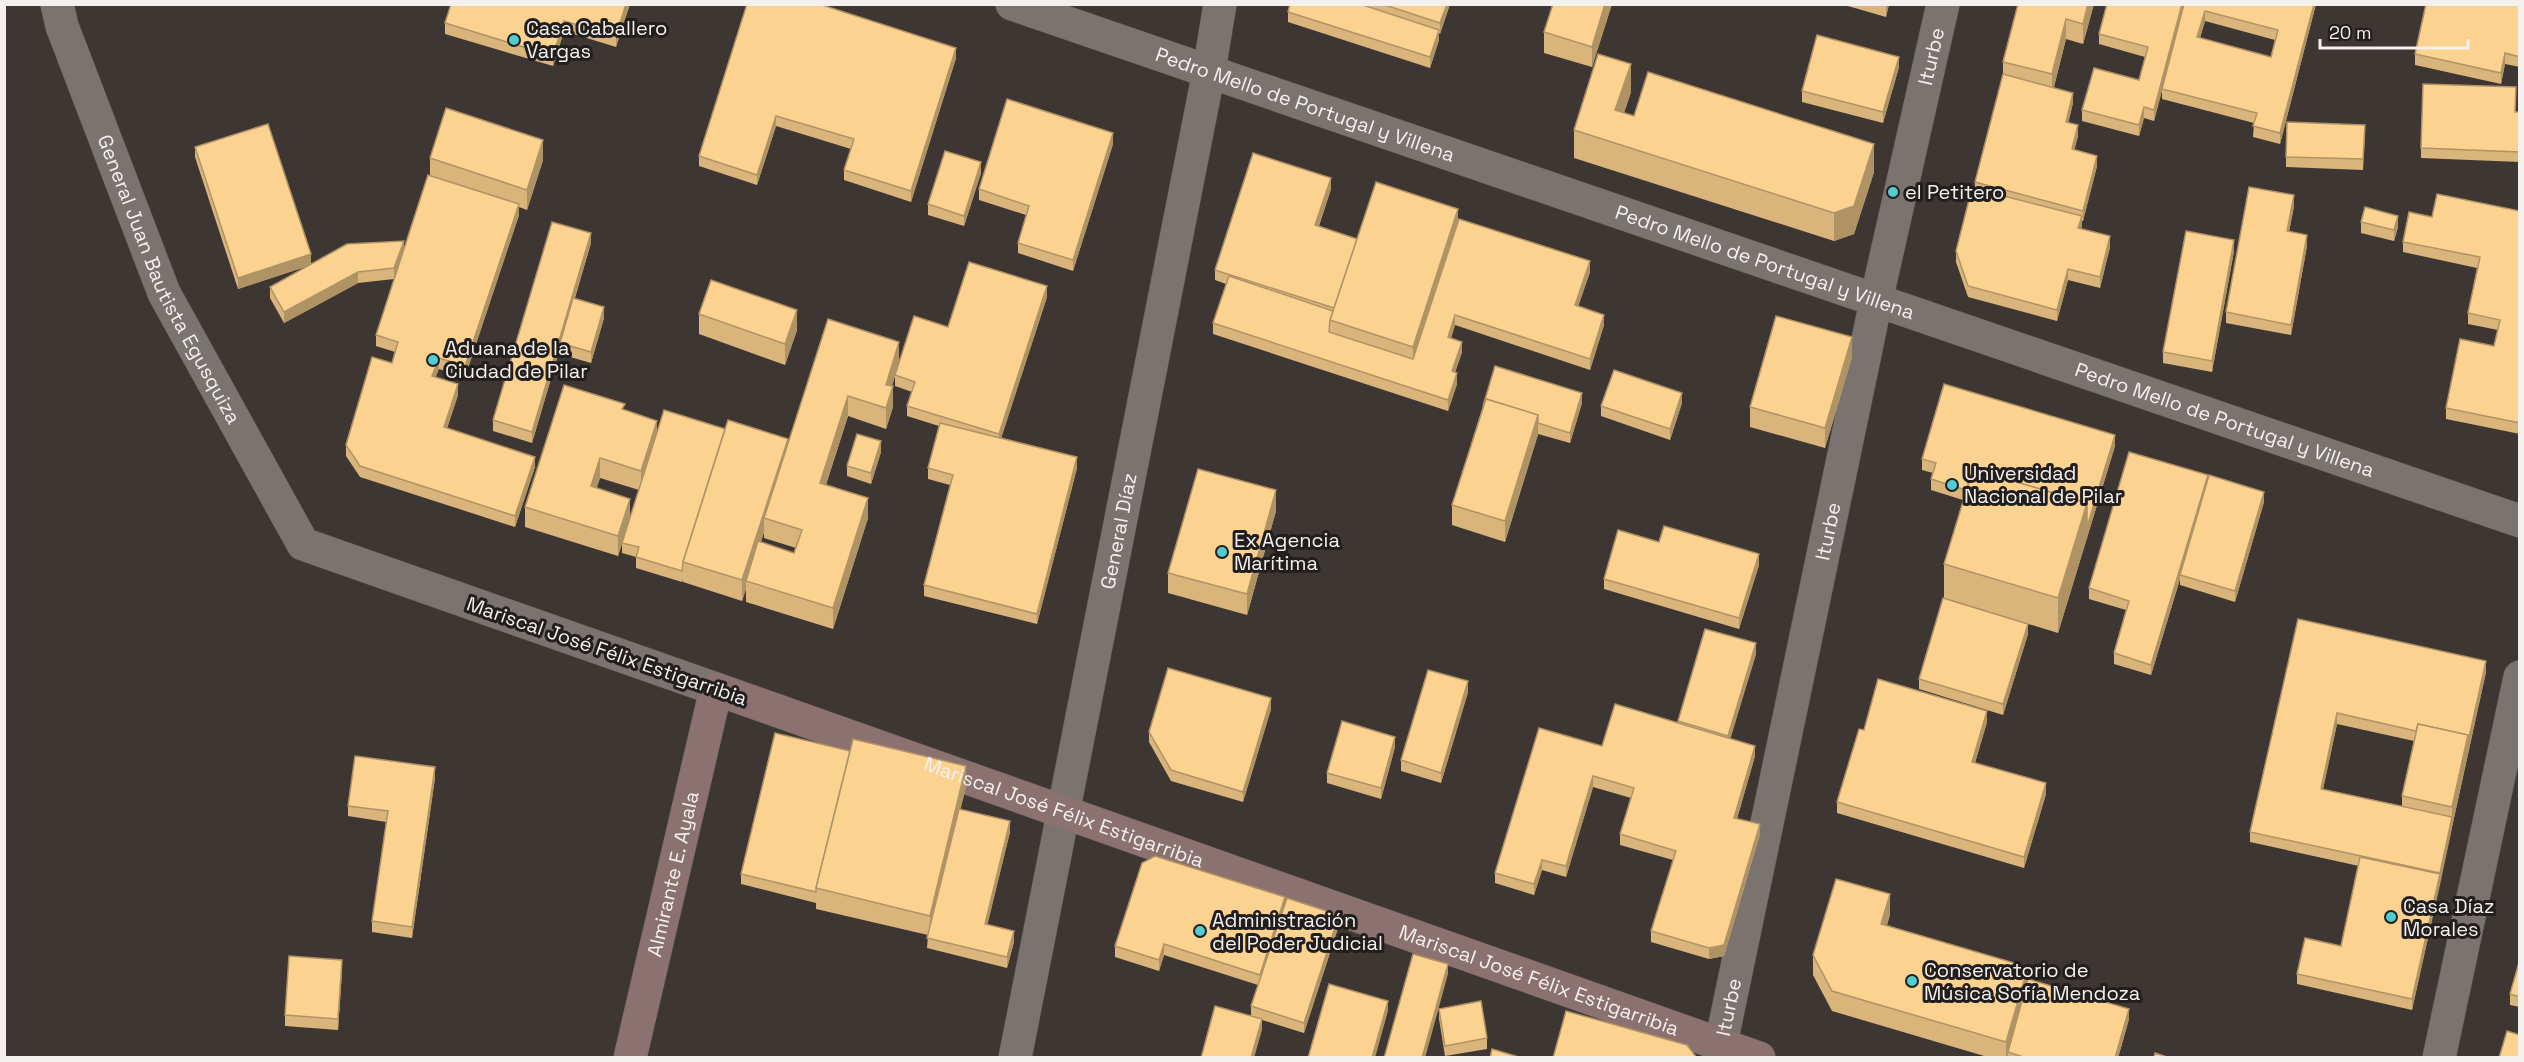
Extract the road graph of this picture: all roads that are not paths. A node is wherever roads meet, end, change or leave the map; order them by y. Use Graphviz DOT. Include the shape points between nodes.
graph roads {
  1 [pos="57,4"];
  2 [pos="1012,4"];
  3 [pos="1220,4"];
  4 [pos="1943,4"];
  5 [pos="1209,71"];
  6 [pos="1876,301"];
  7 [pos="2520,521"];
  8 [pos="303,544"];
  9 [pos="2520,677"];
  10 [pos="716,689"];
  11 [pos="1063,812"];
  12 [pos="1720,1051"];
  13 [pos="630,1058"];
  14 [pos="1015,1058"];
  15 [pos="1759,1058"];
  16 [pos="2439,1058"];
  1 -- 8 [label="street, General Juan Bautista Egusquiza" via="164,293"];
  2 -- 5 [label="street, Pedro Mello de Portugal y Villena"];
  3 -- 5 [label="street, General Díaz"];
  4 -- 6 [label="street, Iturbe"];
  5 -- 6 [label="street, Pedro Mello de Portugal y Villena"];
  5 -- 11 [label="street, General Díaz"];
  6 -- 7 [label="street, Pedro Mello de Portugal y Villena"];
  6 -- 12 [label="street, Iturbe"];
  8 -- 10 [label="street, Mariscal José Félix Estigarribia"];
  9 -- 16 [label="street"];
  10 -- 11 [label="main road, Mariscal José Félix Estigarribia"];
  10 -- 13 [label="main road, Almirante E. Ayala"];
  11 -- 12 [label="main road, Mariscal José Félix Estigarribia"];
  11 -- 14 [label="street, General Díaz"];
  12 -- 15 [label="main road, Mariscal José Félix Estigarribia"];
}
